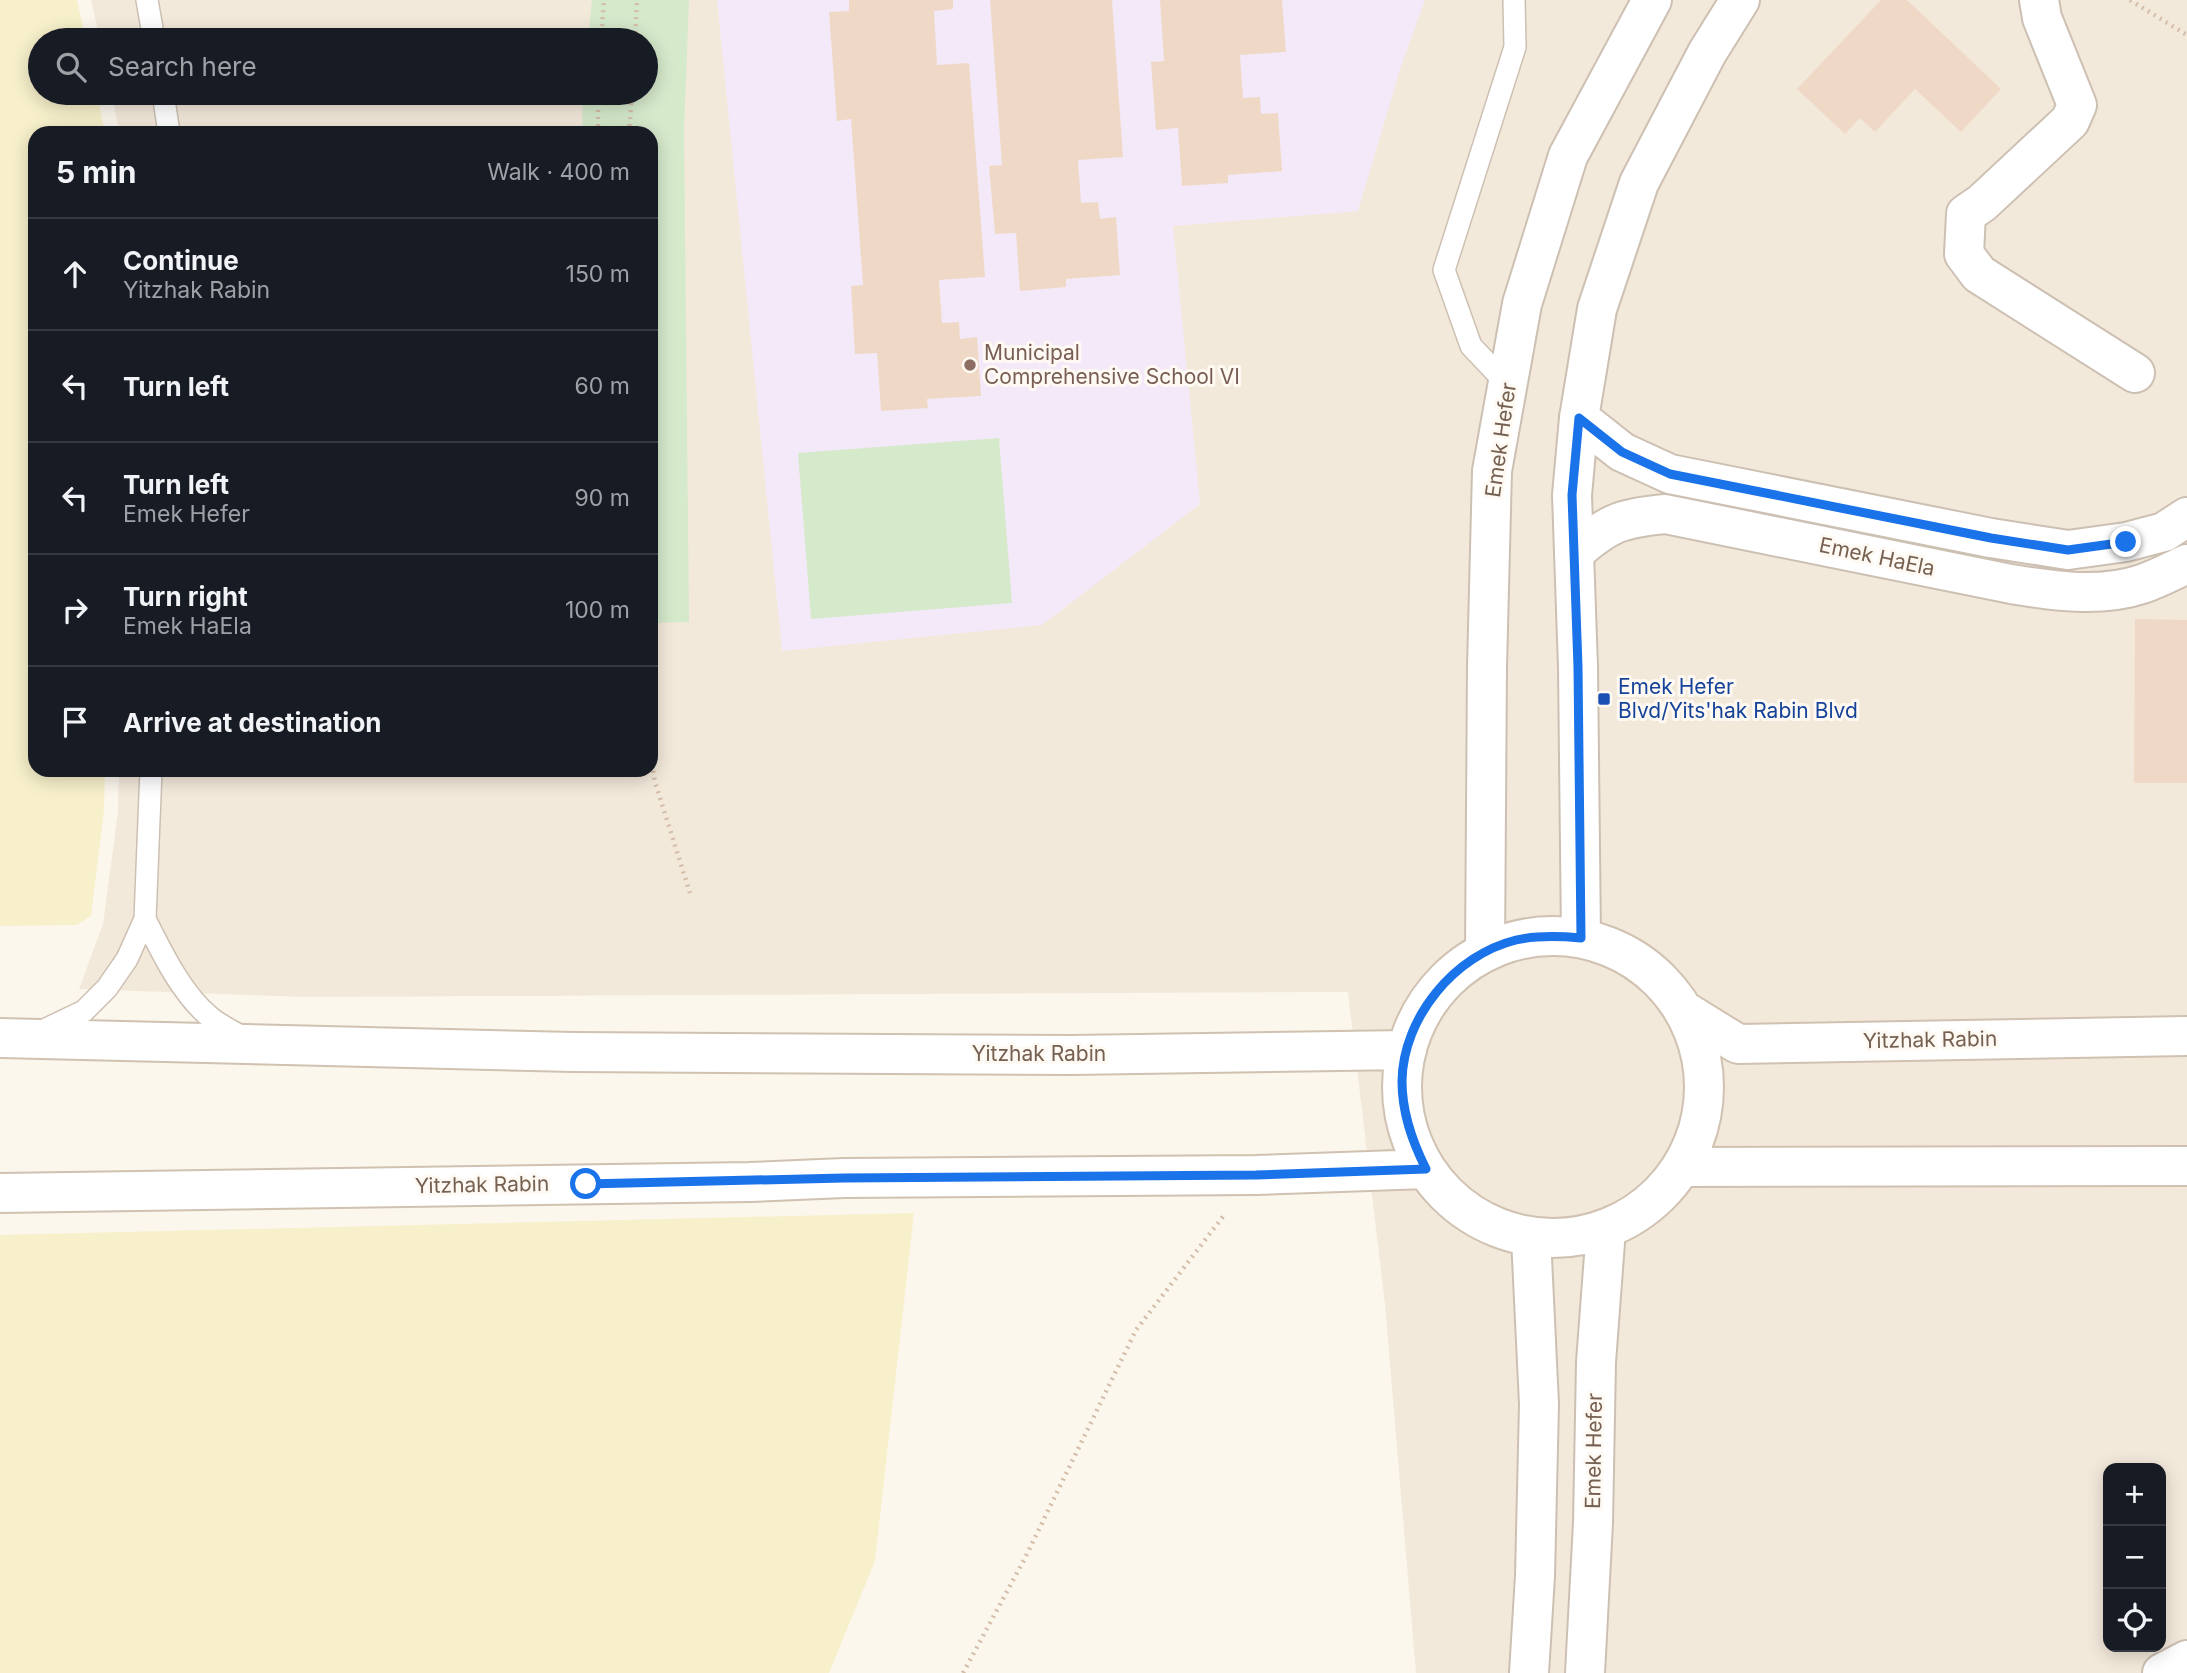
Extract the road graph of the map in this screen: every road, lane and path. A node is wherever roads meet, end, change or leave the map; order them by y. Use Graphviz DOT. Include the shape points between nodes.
graph roads {
  1 [pos="147,0"];
  2 [pos="604,0"];
  3 [pos="637,0"];
  4 [pos="1514,0"];
  5 [pos="1652,0"];
  6 [pos="1740,0"];
  7 [pos="2039,0"];
  8 [pos="2130,0"];
  9 [pos="152,28"];
  10 [pos="602,28"];
  11 [pos="636,28"];
  12 [pos="2187,36"];
  13 [pos="165,105"];
  14 [pos="598,105"];
  15 [pos="631,105"];
  16 [pos="168,126"];
  17 [pos="598,126"];
  18 [pos="630,126"];
  19 [pos="2135,373"];
  20 [pos="1508,385"];
  21 [pos="1579,418"];
  22 [pos="2187,517"];
  23 [pos="1574,553"];
  24 [pos="2187,564"];
  25 [pos="151,777"];
  26 [pos="654,777"];
  27 [pos="691,893"];
  28 [pos="145,919"];
  29 [pos="1581,938"];
  30 [pos="1485,952"];
  31 [pos="1683,1010"];
  32 [pos="2187,1036"];
  33 [pos="14,1038"];
  34 [pos="252,1043"];
  35 [pos="1407,1050"];
  36 [pos="2187,1166"];
  37 [pos="1682,1167"];
  38 [pos="1426,1169"];
  39 [pos="1256,1175"];
  40 [pos="0,1193"];
  41 [pos="1606,1229"];
  42 [pos="1531,1237"];
  43 [pos="2187,1660"];
  44 [pos="963,1673"];
  45 [pos="1529,1673"];
  46 [pos="1584,1673"];
  47 [pos="2162,1673"];
  1 -- 9 [label="lane"];
  2 -- 10 [label="path"];
  3 -- 11 [label="path"];
  4 -- 20 [label="lane" via="1515,47 1444,270 1471,346"];
  5 -- 20 [label="main road, Emek Hefer" via="1568,156 1522,304"];
  6 -- 21 [label="main road" via="1639,183 1597,309"];
  7 -- 19 [label="main road" via="2077,105 2070,121 1966,214 1964,254 1979,274"];
  8 -- 12 [label="path"];
  13 -- 16 [label="lane"];
  14 -- 17 [label="path"];
  15 -- 18 [label="path"];
  20 -- 30 [label="main road, Emek Hefer" via="1492,471"];
  21 -- 22 [label="main road, Emek HaEla" via="1622,452 1670,474 1991,538 2068,550 2164,532"];
  21 -- 23 [label="main road" via="1572,495"];
  23 -- 24 [label="main road, Emek HaEla" via="1601,529 1634,517 1665,514 2058,592 2105,591 2141,584"];
  23 -- 29 [label="main road"];
  25 -- 28 [label="lane"];
  26 -- 27 [label="path"];
  28 -- 33 [label="lane" via="127,959 84,1011"];
  28 -- 34 [label="lane" via="165,959 210,1018"];
  29 -- 30 [label="main road" via="1516,940"];
  29 -- 31 [label="main road" via="1640,963 1664,984"];
  30 -- 35 [label="main road" via="1450,976 1423,1010"];
  31 -- 32 [label="main road, Yitzhak Rabin" via="1738,1044"];
  31 -- 37 [label="main road" via="1699,1048 1704,1089 1698,1129"];
  33 -- 34 [label="main road, Yitzhak Rabin"];
  34 -- 35 [label="main road, Yitzhak Rabin" via="574,1052 1071,1055"];
  35 -- 38 [label="main road" via="1402,1080 1404,1111"];
  36 -- 37 [label="main road"];
  37 -- 41 [label="main road" via="1645,1208"];
  38 -- 39 [label="main road, Yitzhak Rabin"];
  38 -- 42 [label="main road" via="1471,1215"];
  39 -- 40 [label="main road, Yitzhak Rabin"];
  39 -- 44 [label="path" via="1136,1329 1025,1558"];
  41 -- 42 [label="main road" via="1563,1239"];
  41 -- 46 [label="main road, Emek Hefer"];
  42 -- 45 [label="main road" via="1539,1404"];
  43 -- 47 [label="main road"];
}
